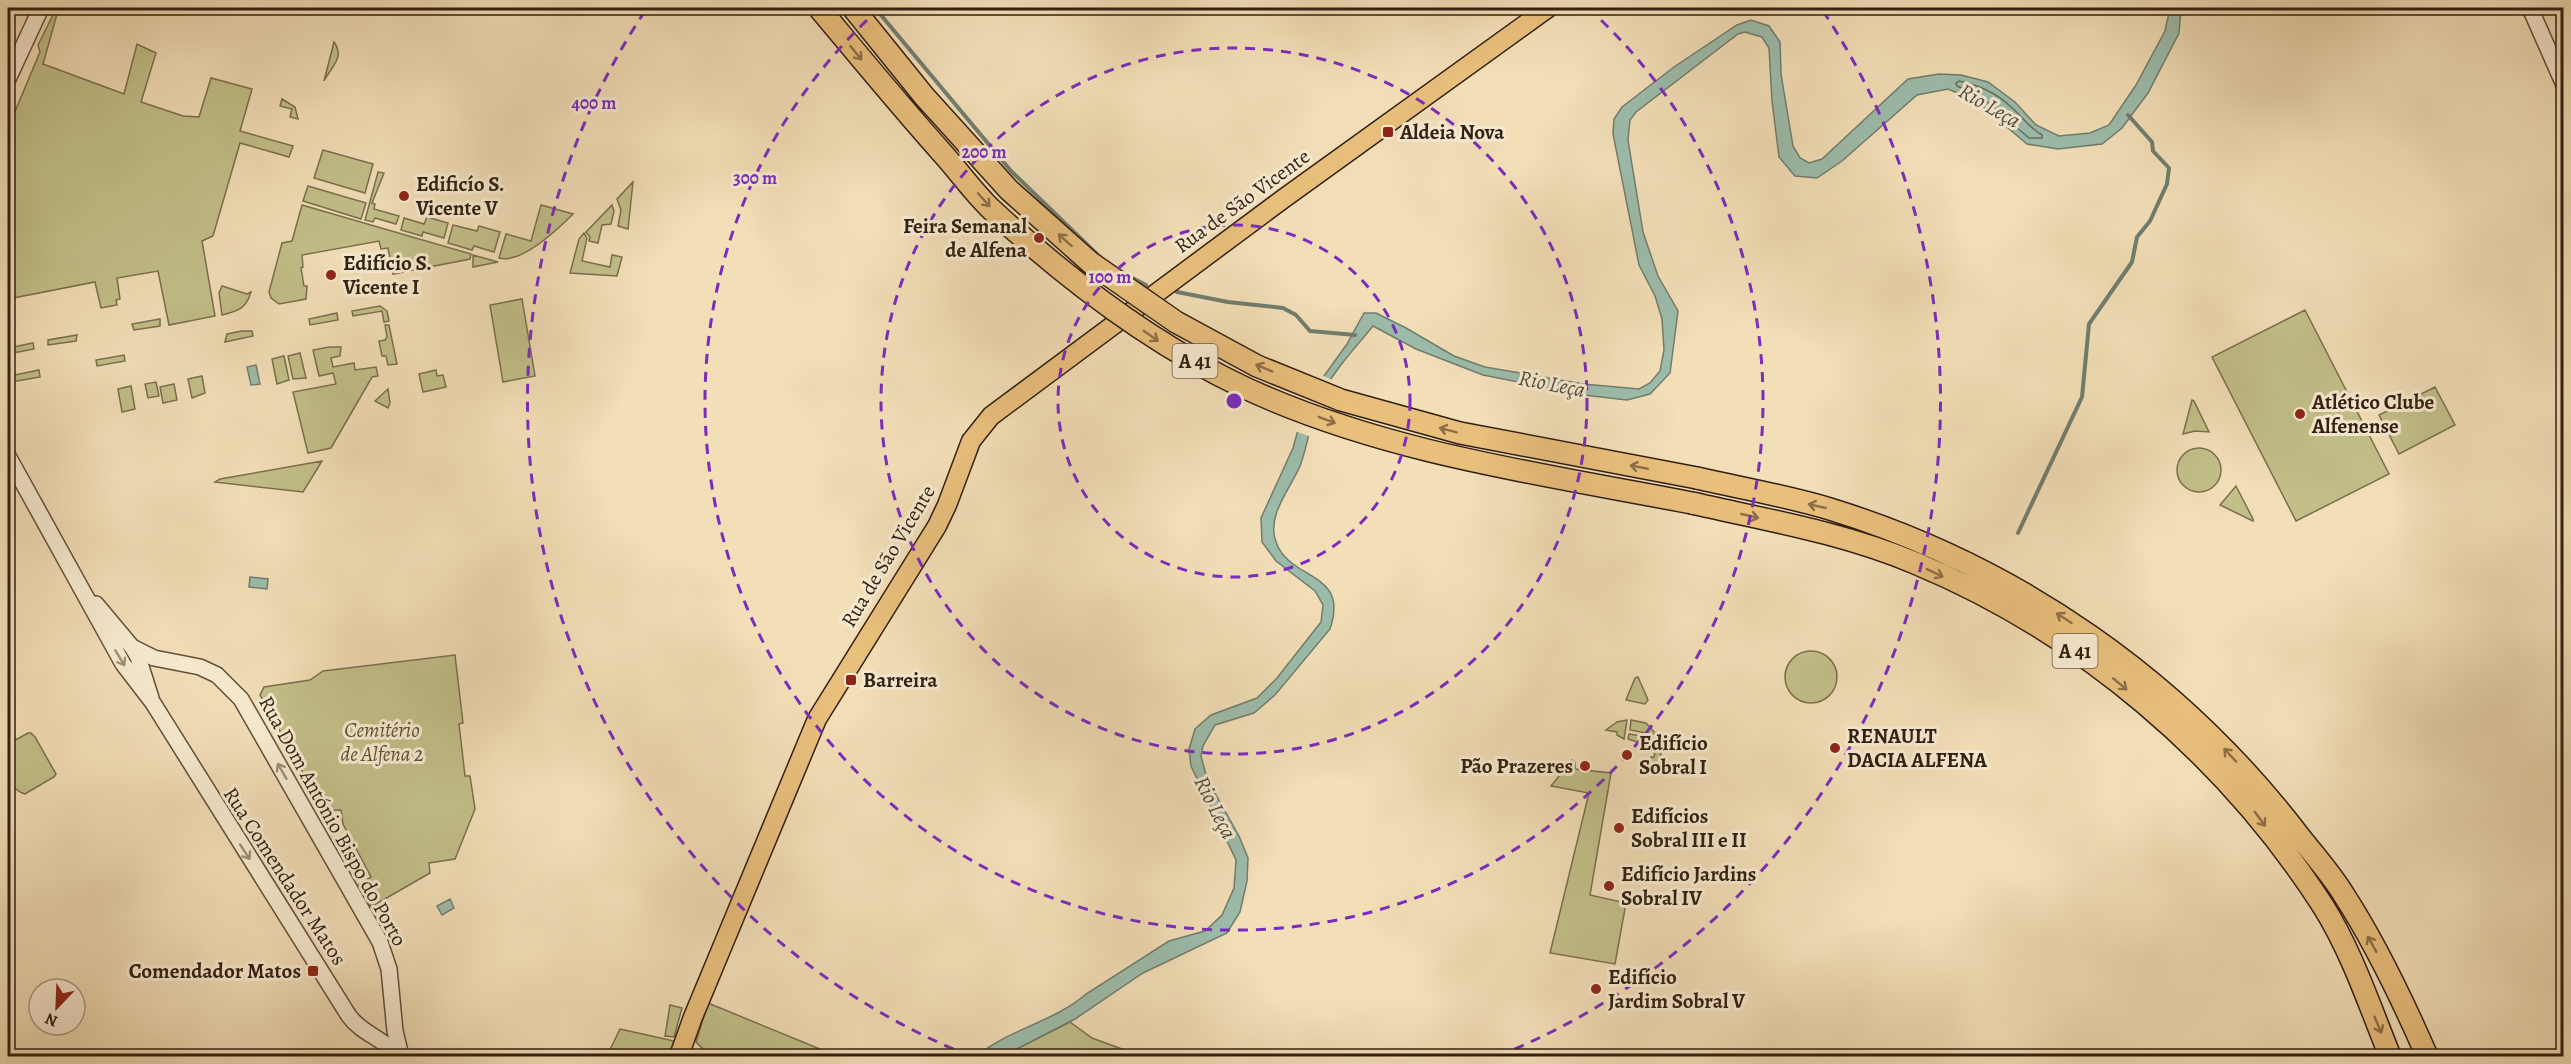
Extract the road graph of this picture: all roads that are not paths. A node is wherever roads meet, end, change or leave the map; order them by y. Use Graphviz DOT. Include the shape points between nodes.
graph roads {
  1 [pos="41,8"];
  2 [pos="819,8"];
  3 [pos="853,8"];
  4 [pos="1548,8"];
  5 [pos="2530,8"];
  6 [pos="8,79"];
  7 [pos="2564,85"];
  8 [pos="8,456"];
  9 [pos="82,588"];
  10 [pos="132,646"];
  11 [pos="171,662"];
  12 [pos="144,674"];
  13 [pos="141,690"];
  14 [pos="153,704"];
  15 [pos="399,1056"];
  16 [pos="679,1056"];
  17 [pos="2391,1056"];
  18 [pos="2427,1056"];
  1 -- 6 [label="street"];
  2 -- 17 [label="highway, A 41, one-way, bridge" via="990,208 1075,281 1161,343 1244,387 1333,423 1454,457 1822,532 1915,563 2010,610 2097,665 2182,735 2253,810 2324,907 2349,955"];
  18 -- 3 [label="highway, A 41, one-way, bridge" via="2400,995 2344,894 2269,796 2195,718 2110,648 2024,591 1921,542 1829,508 1697,478 1460,433 1341,400 1257,366 1176,322 1091,263 1009,190 924,96"];
  4 -- 16 [label="main road, Rua de São Vicente" via="1283,198 1044,375 979,428 937,526 818,719"];
  5 -- 7 [label="street"];
  8 -- 9 [label="street, Rua Comendador Matos"];
  9 -- 10 [label="street, Rua Dom António Bispo do Porto"];
  9 -- 13 [label="street, Rua Comendador Matos, one-way"];
  10 -- 11 [label="street, Rua Dom António Bispo do Porto"];
  10 -- 12 [label="street, Rua Comendador Matos"];
  11 -- 12 [label="street" via="159,664"];
  15 -- 11 [label="street, Rua Dom António Bispo do Porto, one-way" via="389,969 380,942 241,699 217,675"];
  12 -- 13 [label="street"];
  12 -- 14 [label="street, Rua Comendador Matos"];
  13 -- 14 [label="street, Rua Comendador Matos"];
  14 -- 15 [label="street, Rua Comendador Matos, one-way" via="355,1024"];
}
